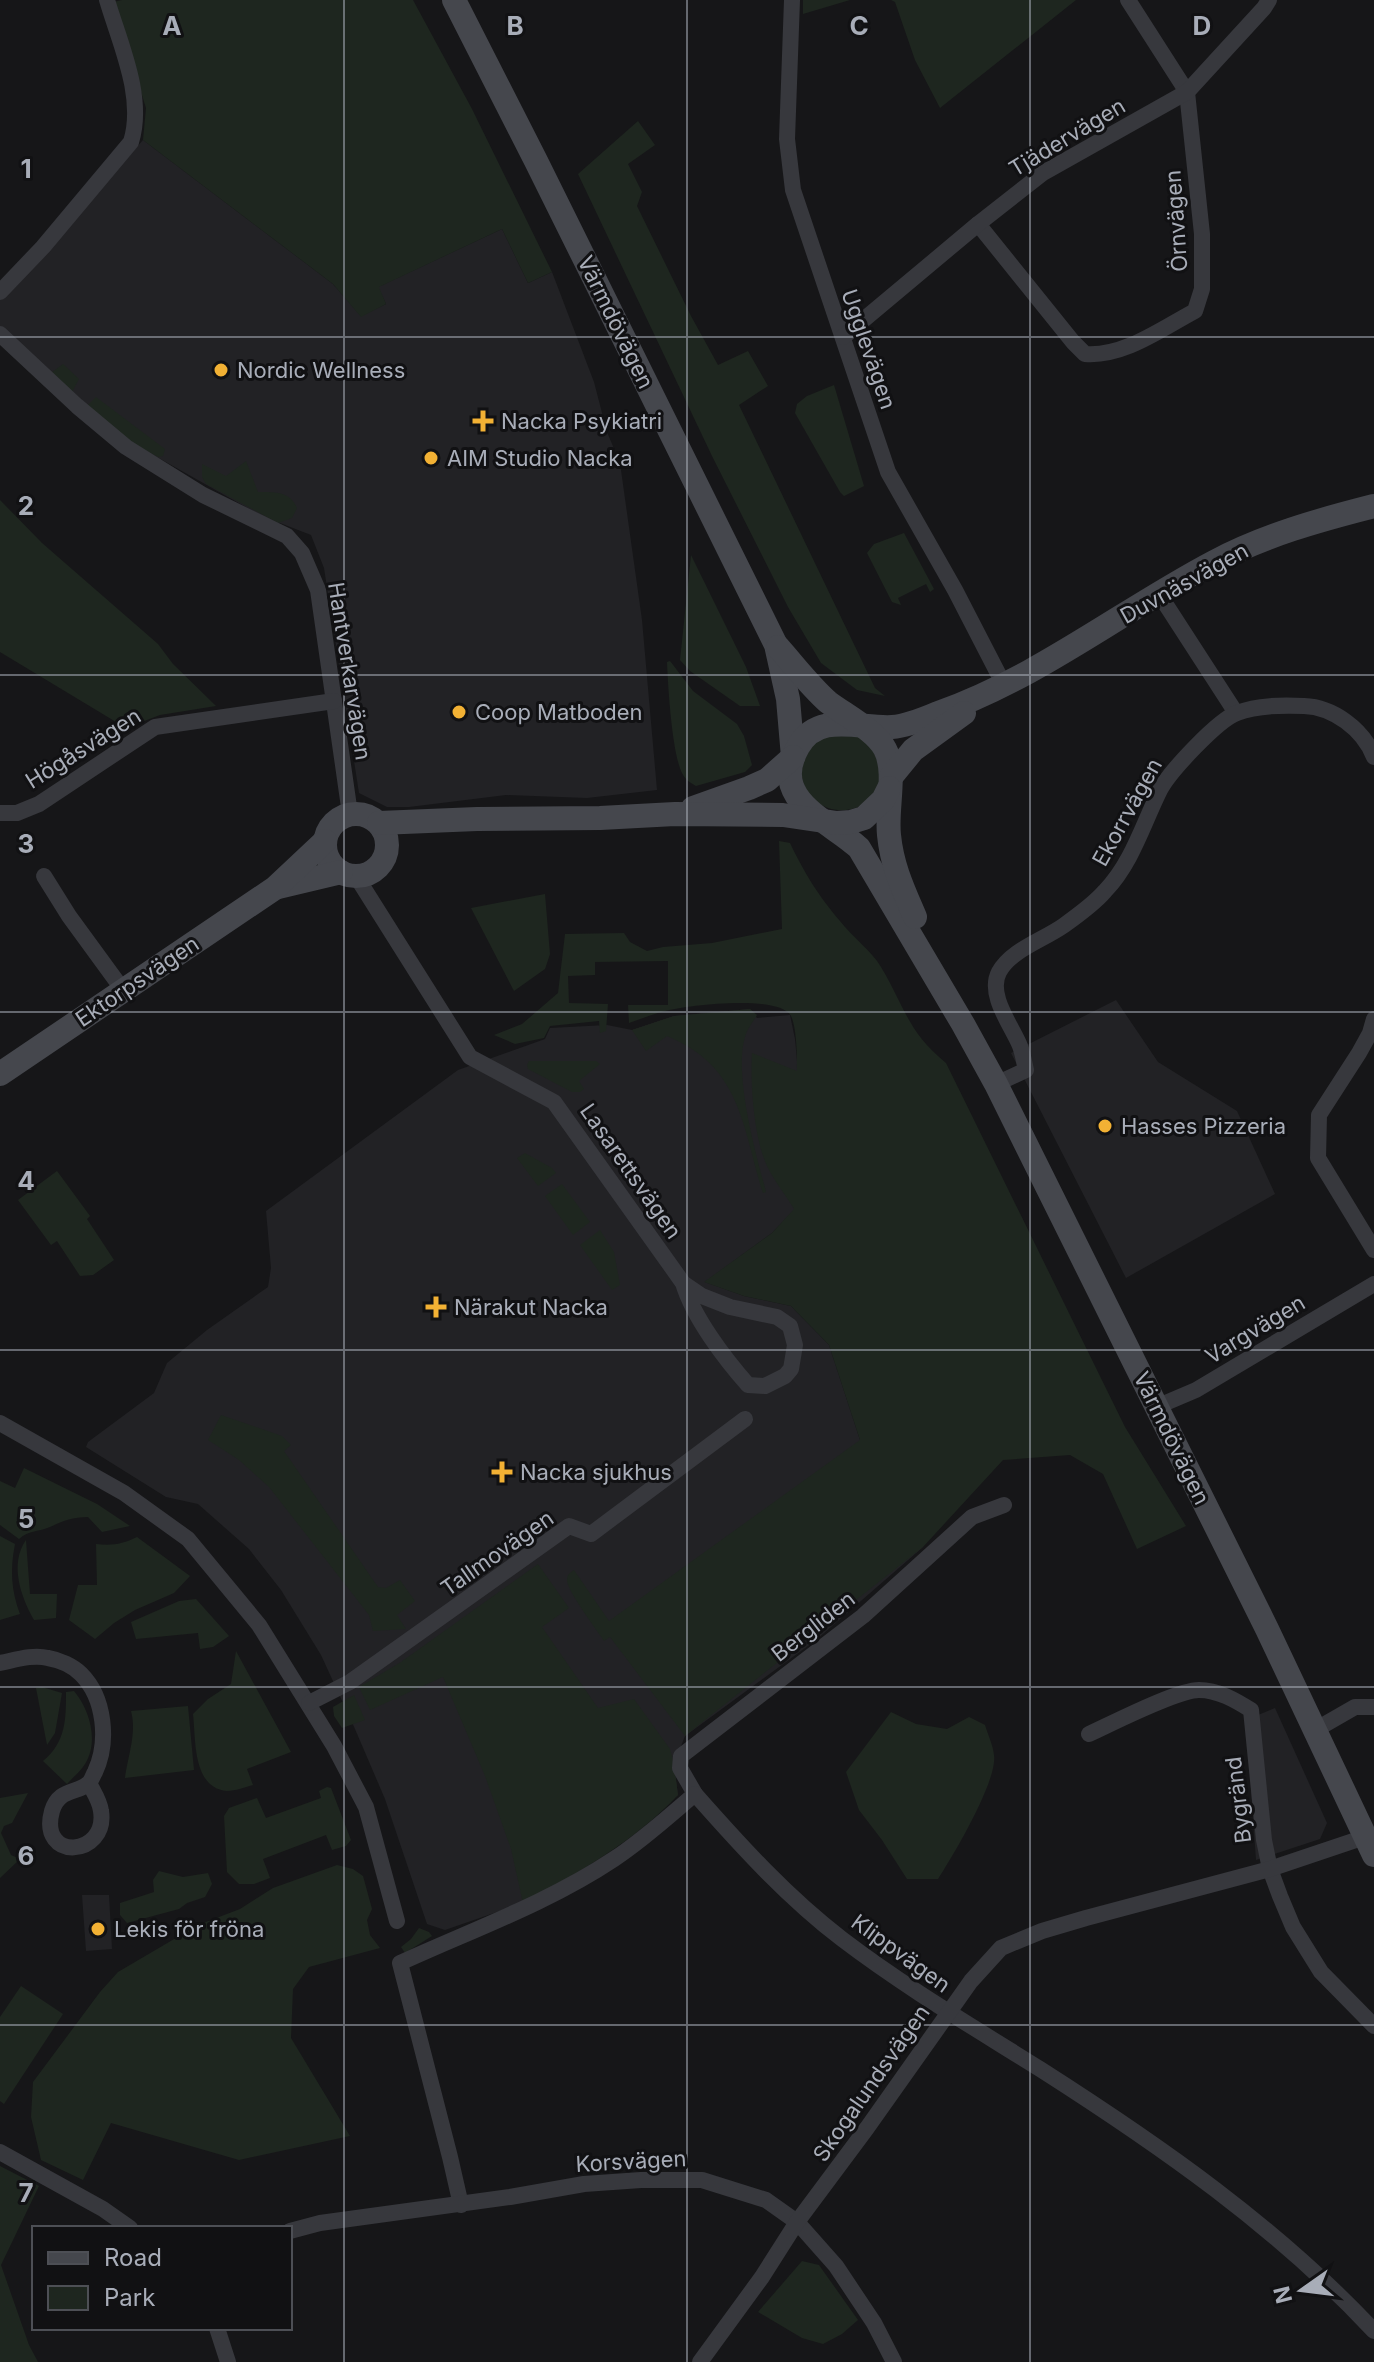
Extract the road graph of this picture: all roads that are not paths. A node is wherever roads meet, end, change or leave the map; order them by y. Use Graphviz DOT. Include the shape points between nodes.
graph roads {
  1 [pos="107,0"];
  2 [pos="454,0"];
  3 [pos="792,0"];
  4 [pos="1128,0"];
  5 [pos="1269,0"];
  6 [pos="1187,92"];
  7 [pos="978,224"];
  8 [pos="0,292"];
  9 [pos="0,334"];
  10 [pos="843,337"];
  11 [pos="1374,506"];
  12 [pos="1159,594"];
  13 [pos="776,645"];
  14 [pos="1004,685"];
  15 [pos="334,701"];
  16 [pos="1236,713"];
  17 [pos="859,726"];
  18 [pos="793,757"];
  19 [pos="1374,757"];
  20 [pos="890,782"];
  21 [pos="0,813"];
  22 [pos="350,814"];
  23 [pos="675,814"];
  24 [pos="462,821"];
  25 [pos="824,821"];
  26 [pos="379,823"];
  27 [pos="325,841"];
  28 [pos="386,853"];
  29 [pos="349,874"];
  30 [pos="44,876"];
  31 [pos="275,888"];
  32 [pos="123,990"];
  33 [pos="1374,1019"];
  34 [pos="963,1024"];
  35 [pos="0,1074"];
  36 [pos="996,1084"];
  37 [pos="1374,1250"];
  38 [pos="683,1283"];
  39 [pos="1374,1284"];
  40 [pos="1156,1407"];
  41 [pos="745,1419"];
  42 [pos="0,1423"];
  43 [pos="1004,1505"];
  44 [pos="0,1663"];
  45 [pos="309,1703"];
  46 [pos="1374,1707"];
  47 [pos="1315,1730"];
  48 [pos="1089,1734"];
  49 [pos="89,1783"];
  50 [pos="695,1794"];
  51 [pos="1370,1846"];
  52 [pos="1270,1869"];
  53 [pos="397,1921"];
  54 [pos="948,2013"];
  55 [pos="1374,2026"];
  56 [pos="0,2152"];
  57 [pos="461,2205"];
  58 [pos="797,2222"];
  59 [pos="127,2226"];
  60 [pos="292,2230"];
  61 [pos="218,2330"];
  62 [pos="1374,2331"];
  63 [pos="228,2362"];
  64 [pos="700,2362"];
  65 [pos="894,2362"];
  1 -- 8 [label="street" via="136,97 131,142"];
  2 -- 13 [label="main road, Värmdövägen"];
  3 -- 10 [label="street, Ugglevägen" via="787,139 793,190"];
  4 -- 6 [label="street, Örnvägen"];
  5 -- 6 [label="street, Tjädervägen"];
  6 -- 7 [label="street, Tjädervägen" via="1043,173"];
  6 -- 7 [label="street, Örnvägen" via="1202,234 1202,289 1195,311 1111,353 1085,354"];
  7 -- 10 [label="street, Tjädervägen"];
  9 -- 15 [label="street, Hantverkarvägen" via="126,447 292,541 318,590"];
  10 -- 14 [label="street, Ugglevägen" via="888,472"];
  11 -- 12 [label="main road, Duvnäsvägen" via="1281,532"];
  12 -- 14 [label="main road, Duvnäsvägen"];
  12 -- 16 [label="street"];
  13 -- 17 [label="main road, Värmdövägen" via="826,700"];
  13 -- 18 [label="main road, Värmdövägen"];
  14 -- 17 [label="main road, Duvnäsvägen" via="905,724"];
  14 -- 20 [label="main road, Duvnäsvägen" via="913,750"];
  15 -- 21 [label="street, Högåsvägen" via="155,727 39,804"];
  15 -- 22 [label="street, Hantverkarvägen"];
  16 -- 19 [label="street, Ekorrvägen" via="1276,705 1314,707 1349,722"];
  16 -- 36 [label="street, Ekorrvägen" via="1175,766 1122,871 1103,894 998,973 995,987 1026,1070"];
  17 -- 18 [label="main road" via="835,723 818,729 806,736"];
  17 -- 20 [label="main road, Värmdövägen" via="885,750"];
  18 -- 23 [label="main road" via="767,780"];
  18 -- 25 [label="main road, Värmdövägen" via="796,797"];
  20 -- 25 [label="main road" via="883,800 864,818"];
  20 -- 34 [label="main road, Värmdövägen" via="895,873"];
  22 -- 26 [label="main road"];
  22 -- 27 [label="main road" via="338,819"];
  23 -- 24 [label="main road"];
  23 -- 25 [label="main road" via="783,815"];
  24 -- 26 [label="main road"];
  24 -- 28 [label="main road"];
  25 -- 34 [label="main road, Värmdövägen" via="859,848"];
  26 -- 28 [label="main road"];
  27 -- 29 [label="main road" via="332,864"];
  27 -- 31 [label="main road, Ektorpsvägen"];
  28 -- 29 [label="main road" via="374,870"];
  29 -- 31 [label="main road, Ektorpsvägen"];
  29 -- 38 [label="street, Lasarettsvägen" via="470,1057 554,1102"];
  30 -- 32 [label="street"];
  31 -- 32 [label="main road, Ektorpsvägen"];
  32 -- 35 [label="main road, Ektorpsvägen"];
  33 -- 37 [label="street" via="1319,1115 1318,1158"];
  34 -- 36 [label="main road, Värmdövägen"];
  36 -- 40 [label="main road, Värmdövägen"];
  38 -- 38 [label="street, Lasarettsvägen" via="687,1298 748,1385 765,1386 791,1369 795,1345 790,1326 777,1317 702,1296"];
  39 -- 40 [label="street, Vargvägen" via="1196,1390"];
  40 -- 47 [label="main road, Värmdövägen"];
  41 -- 45 [label="street, Tallmovägen" via="591,1534 569,1526 350,1682"];
  42 -- 45 [label="street" via="124,1493 188,1539 259,1625"];
  43 -- 50 [label="street, Bergliden" via="972,1517 863,1616 681,1756 680,1768"];
  44 -- 49 [label="street" via="46,1657 65,1663 90,1685 104,1741"];
  45 -- 53 [label="street" via="366,1807"];
  46 -- 47 [label="street" via="1355,1707"];
  47 -- 51 [label="main road, Värmdövägen"];
  48 -- 52 [label="street, Bygränd" via="1197,1690 1216,1692 1251,1710"];
  50 -- 54 [label="street, Klippvägen" via="778,1883 841,1938"];
  50 -- 57 [label="street" via="615,1858 563,1889 400,1963"];
  51 -- 52 [label="street, Skogalundsvägen"];
  52 -- 54 [label="street, Skogalundsvägen" via="1086,1918 1001,1948"];
  52 -- 55 [label="street, Bygränd" via="1293,1927 1321,1972"];
  54 -- 58 [label="street, Skogalundsvägen"];
  54 -- 62 [label="street, Klippvägen" via="1181,2164 1289,2248"];
  56 -- 59 [label="street"];
  57 -- 58 [label="street, Korsvägen" via="584,2184 702,2180 766,2200"];
  57 -- 60 [label="street, Korsvägen"];
  58 -- 64 [label="street, Skogalundsvägen"];
  58 -- 65 [label="street, Korsvägen" via="836,2266"];
  61 -- 63 [label="street"];
}
